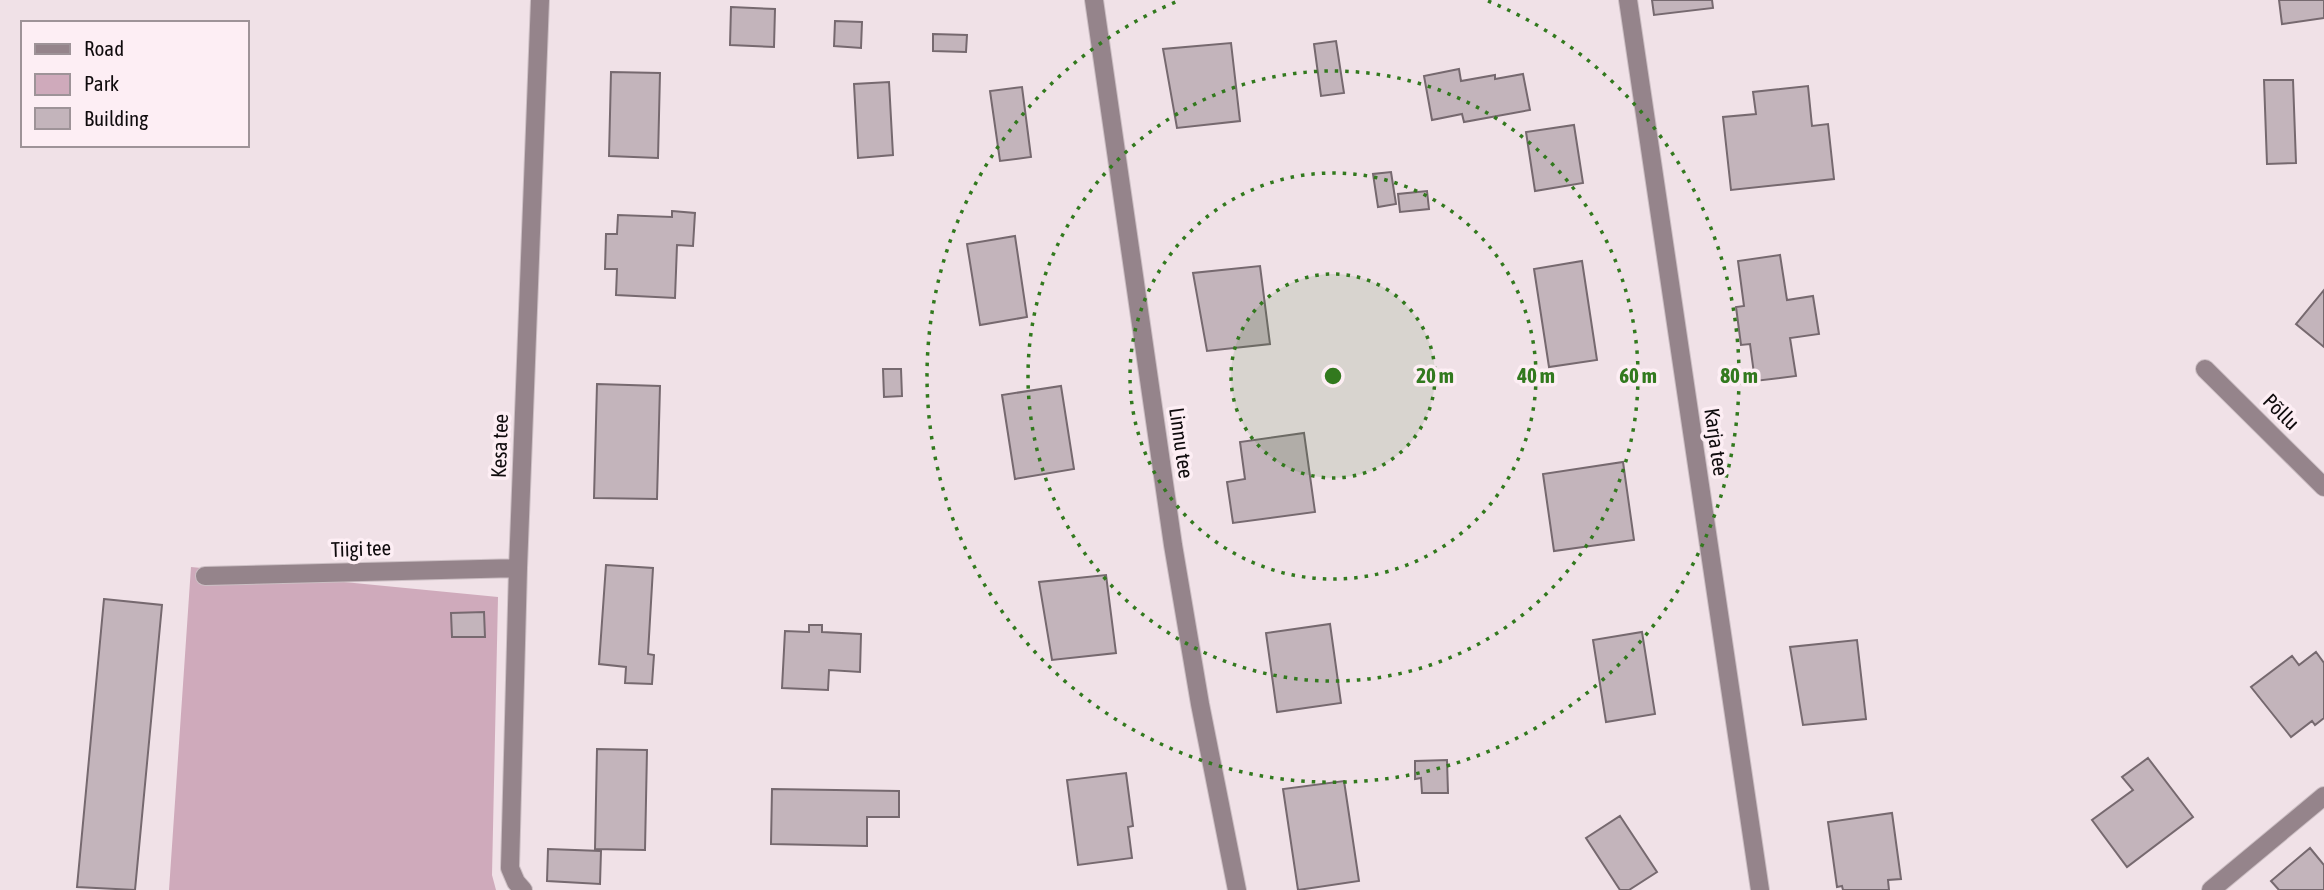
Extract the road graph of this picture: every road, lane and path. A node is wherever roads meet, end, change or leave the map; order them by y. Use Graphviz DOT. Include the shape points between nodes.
graph roads {
  1 [pos="540,0"];
  2 [pos="1094,0"];
  3 [pos="1628,0"];
  4 [pos="2205,369"];
  5 [pos="2324,486"];
  6 [pos="518,568"];
  7 [pos="205,576"];
  8 [pos="2324,796"];
  9 [pos="523,890"];
  10 [pos="1237,890"];
  11 [pos="1760,890"];
  12 [pos="2211,890"];
  1 -- 6 [label="street, Kesa tee"];
  2 -- 10 [label="street, Linnu tee" via="1173,545"];
  3 -- 11 [label="street, Karja tee"];
  4 -- 5 [label="street, Põllu"];
  6 -- 7 [label="street, Tiigi tee"];
  6 -- 9 [label="street, Kesa tee" via="510,868"];
  8 -- 12 [label="street"];
}
